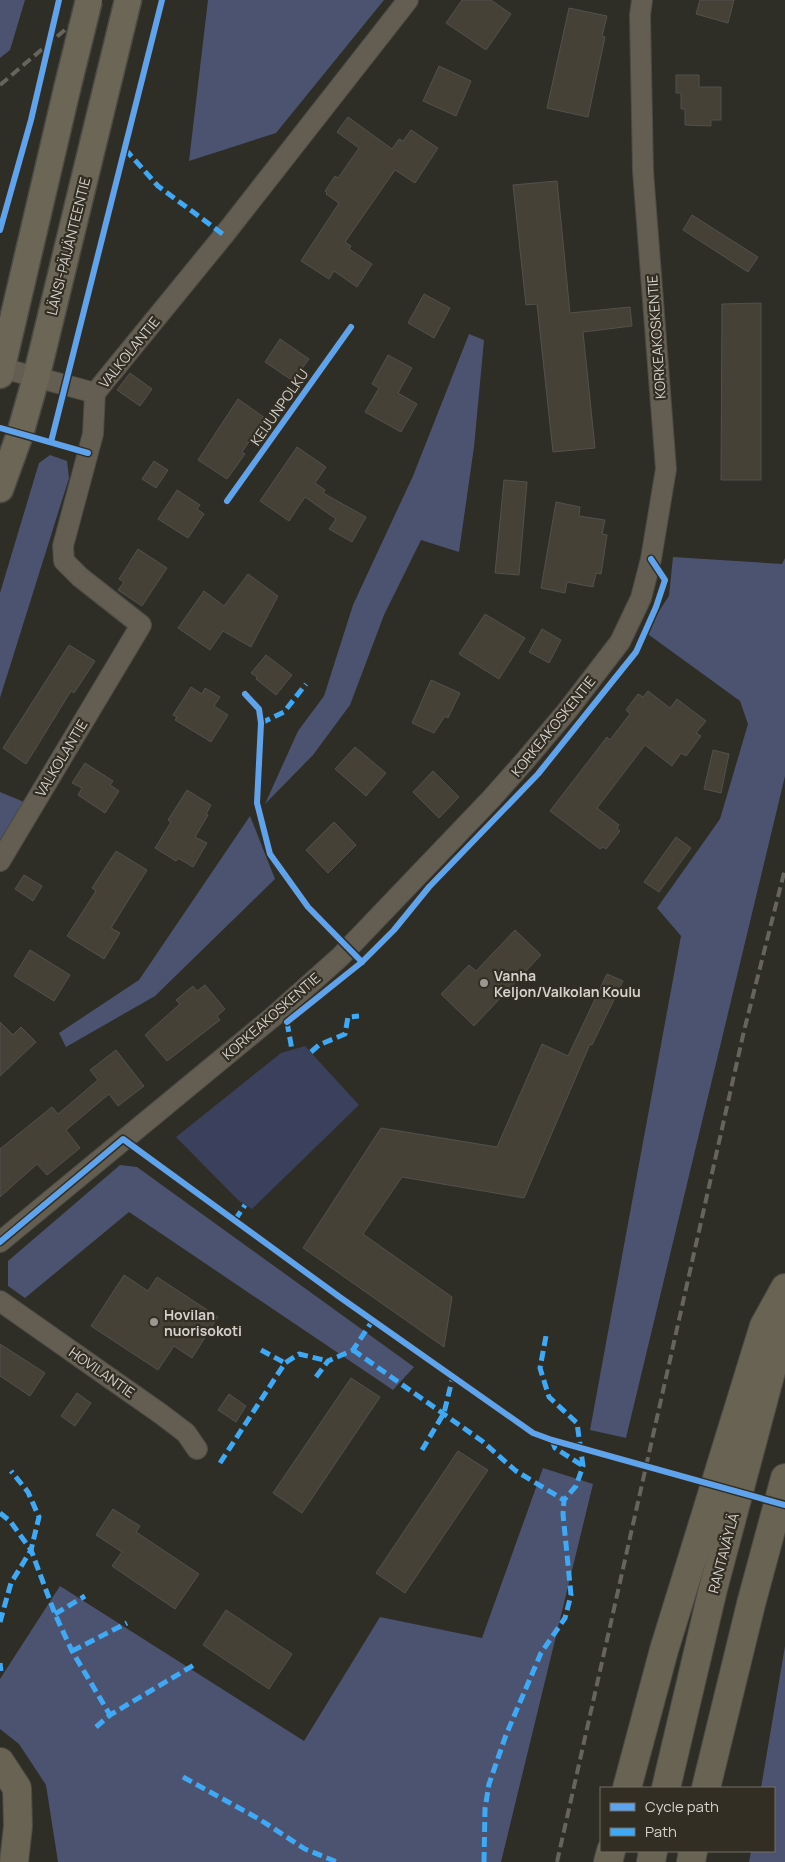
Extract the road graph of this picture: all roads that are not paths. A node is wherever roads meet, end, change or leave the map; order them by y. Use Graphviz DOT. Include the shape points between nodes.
graph roads {
  1 [pos="89,0"];
  2 [pos="128,0"];
  3 [pos="408,0"];
  4 [pos="642,0"];
  5 [pos="1,372"];
  6 [pos="36,378"];
  7 [pos="95,393"];
  8 [pos="0,489"];
  9 [pos="0,861"];
  10 [pos="0,1242"];
  11 [pos="785,1288"];
  12 [pos="0,1302"];
  13 [pos="785,1320"];
  14 [pos="197,1449"];
  15 [pos="785,1478"];
  16 [pos="0,1762"];
  17 [pos="627,1787"];
  18 [pos="666,1787"];
  19 [pos="706,1787"];
  20 [pos="18,1826"];
  21 [pos="0,1856"];
  22 [pos="14,1862"];
  1 -- 5 [label="main road, bridge"];
  2 -- 6 [label="main road, LÄNSI-PÄIJÄNTEENTIE"];
  3 -- 7 [label="street, VALKOLANTIE"];
  4 -- 10 [label="street, KORKEAKOSKENTIE" via="643,171 666,469 649,569 641,598 620,642 511,776 340,957 274,1016"];
  5 -- 6 [label="street"];
  6 -- 7 [label="street"];
  6 -- 8 [label="main road, LÄNSI-PÄIJÄNTEENTIE"];
  7 -- 9 [label="street, VALKOLANTIE" via="93,434 62,546 64,561 80,578 141,625"];
  11 -- 17 [label="highway" via="764,1326 664,1650"];
  12 -- 14 [label="street, HOVILANTIE" via="161,1414 186,1433"];
  13 -- 18 [label="highway, RANTAVÄYLÄ" via="713,1589"];
  15 -- 19 [label="highway"];
  16 -- 20 [label="highway" via="18,1788"];
  20 -- 21 [label="highway"];
  20 -- 22 [label="highway"];
}
